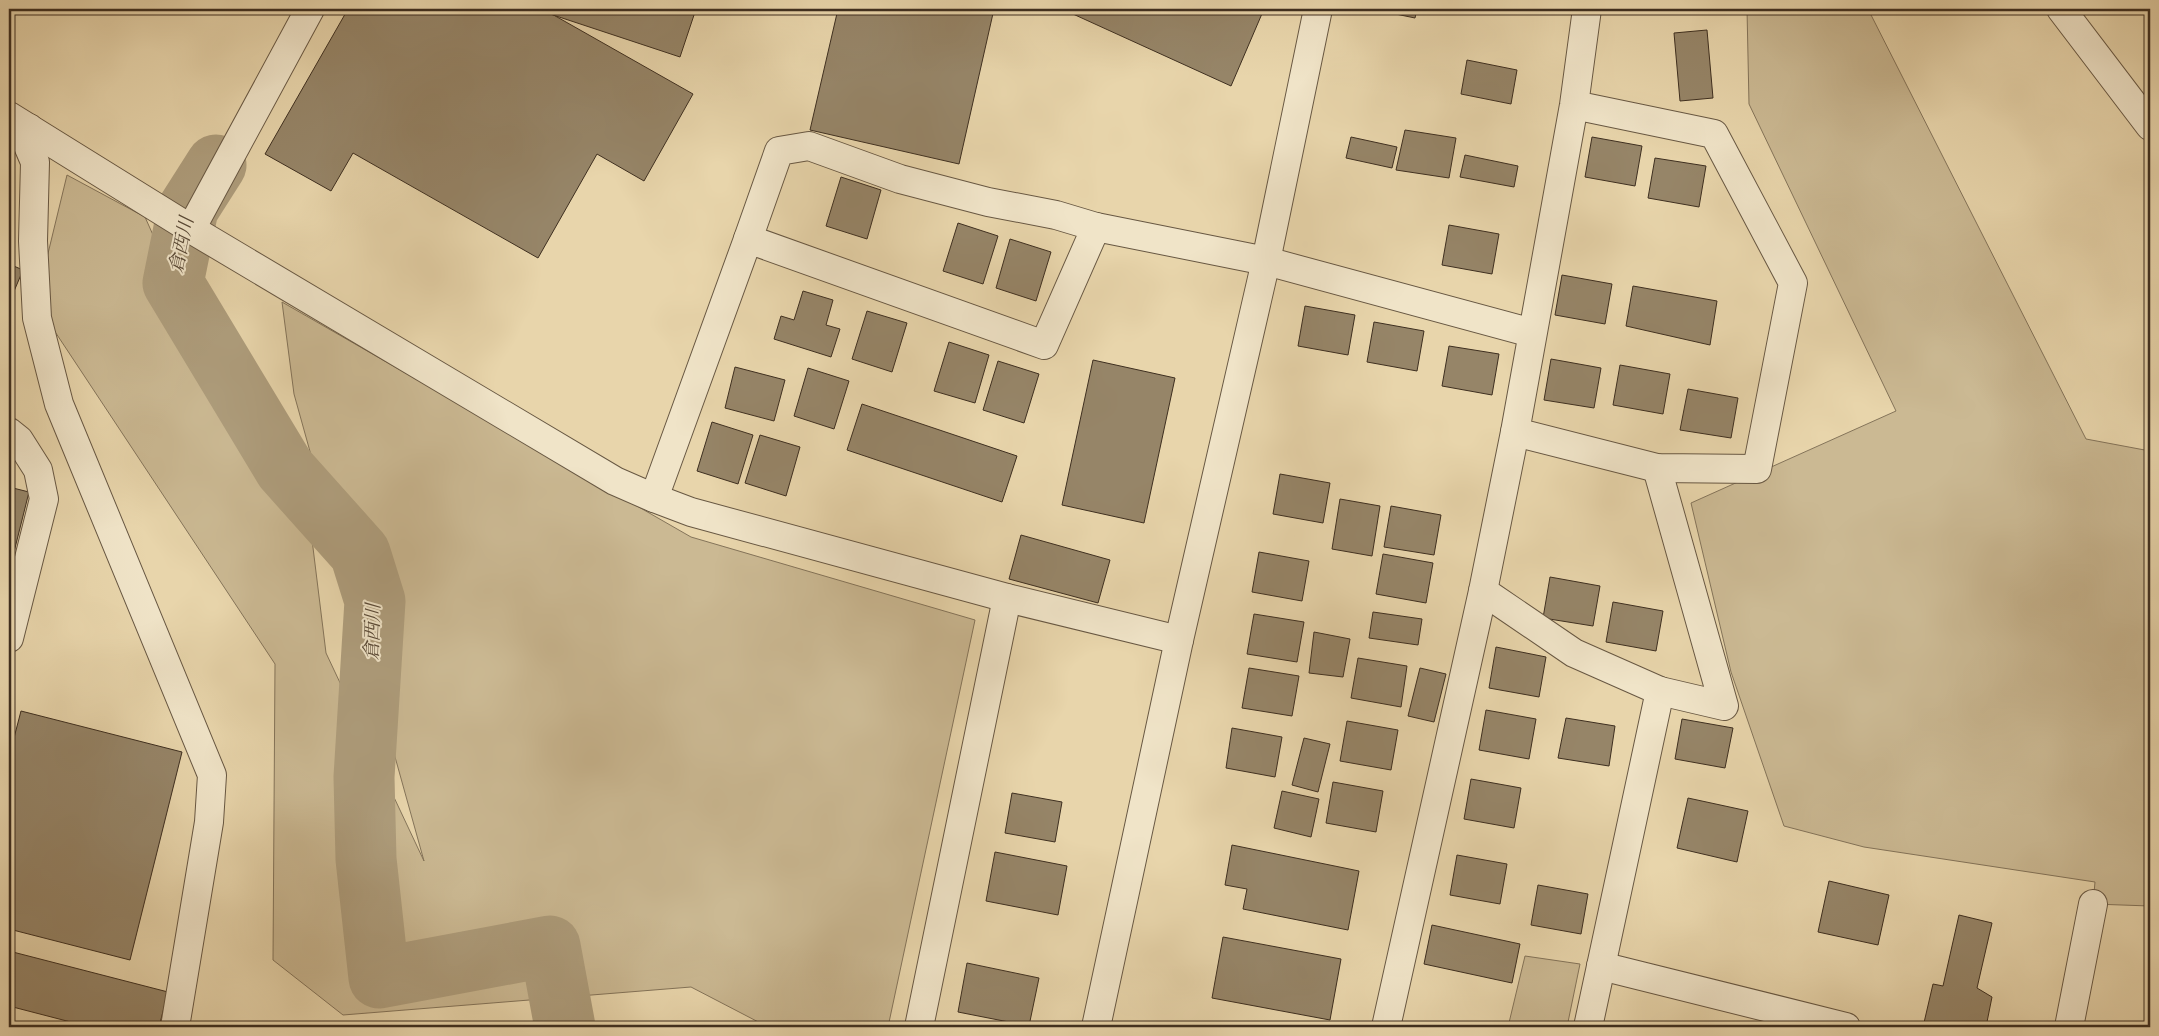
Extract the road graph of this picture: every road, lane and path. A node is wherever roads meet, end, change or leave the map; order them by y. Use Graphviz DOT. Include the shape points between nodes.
graph roads {
  1 [pos="310,9"];
  2 [pos="1318,9"];
  3 [pos="1587,9"];
  4 [pos="2061,9"];
  5 [pos="1574,104"];
  6 [pos="19,122"];
  7 [pos="2150,126"];
  8 [pos="1096,227"];
  9 [pos="191,229"];
  10 [pos="748,238"];
  11 [pos="1266,261"];
  12 [pos="1532,333"];
  13 [pos="9,432"];
  14 [pos="1515,432"];
  15 [pos="1657,468"];
  16 [pos="654,498"];
  17 [pos="1483,591"];
  18 [pos="1007,598"];
  19 [pos="9,638"];
  20 [pos="1179,640"];
  21 [pos="1660,691"];
  22 [pos="2093,904"];
  23 [pos="1601,966"];
  24 [pos="1810,1023"];
  25 [pos="175,1027"];
  26 [pos="919,1027"];
  27 [pos="1096,1027"];
  28 [pos="1386,1027"];
  29 [pos="1588,1027"];
  30 [pos="1846,1027"];
  31 [pos="2069,1027"];
  1 -- 9 [label="street"];
  2 -- 11 [label="street"];
  3 -- 5 [label="street"];
  4 -- 7 [label="street"];
  5 -- 12 [label="street"];
  5 -- 15 [label="street" via="1714,134 1793,283 1757,469"];
  6 -- 9 [label="street"];
  6 -- 25 [label="street" via="35,162 33,241 37,318 59,404 212,775 208,822"];
  8 -- 10 [label="street" via="900,179 809,146 779,151"];
  8 -- 10 [label="street" via="1044,344"];
  8 -- 11 [label="street"];
  9 -- 16 [label="street" via="615,481"];
  10 -- 16 [label="street"];
  11 -- 12 [label="street"];
  11 -- 20 [label="street"];
  12 -- 14 [label="street"];
  13 -- 19 [label="street" via="19,440 38,470 44,498"];
  14 -- 15 [label="street"];
  14 -- 17 [label="street"];
  15 -- 21 [label="street" via="1724,706"];
  16 -- 18 [label="street" via="691,512"];
  17 -- 21 [label="street" via="1574,654"];
  17 -- 28 [label="street"];
  18 -- 20 [label="street"];
  18 -- 26 [label="street"];
  20 -- 27 [label="street"];
  21 -- 23 [label="street"];
  22 -- 31 [label="street"];
  23 -- 24 [label="street"];
  23 -- 29 [label="street"];
  24 -- 30 [label="street"];
}
